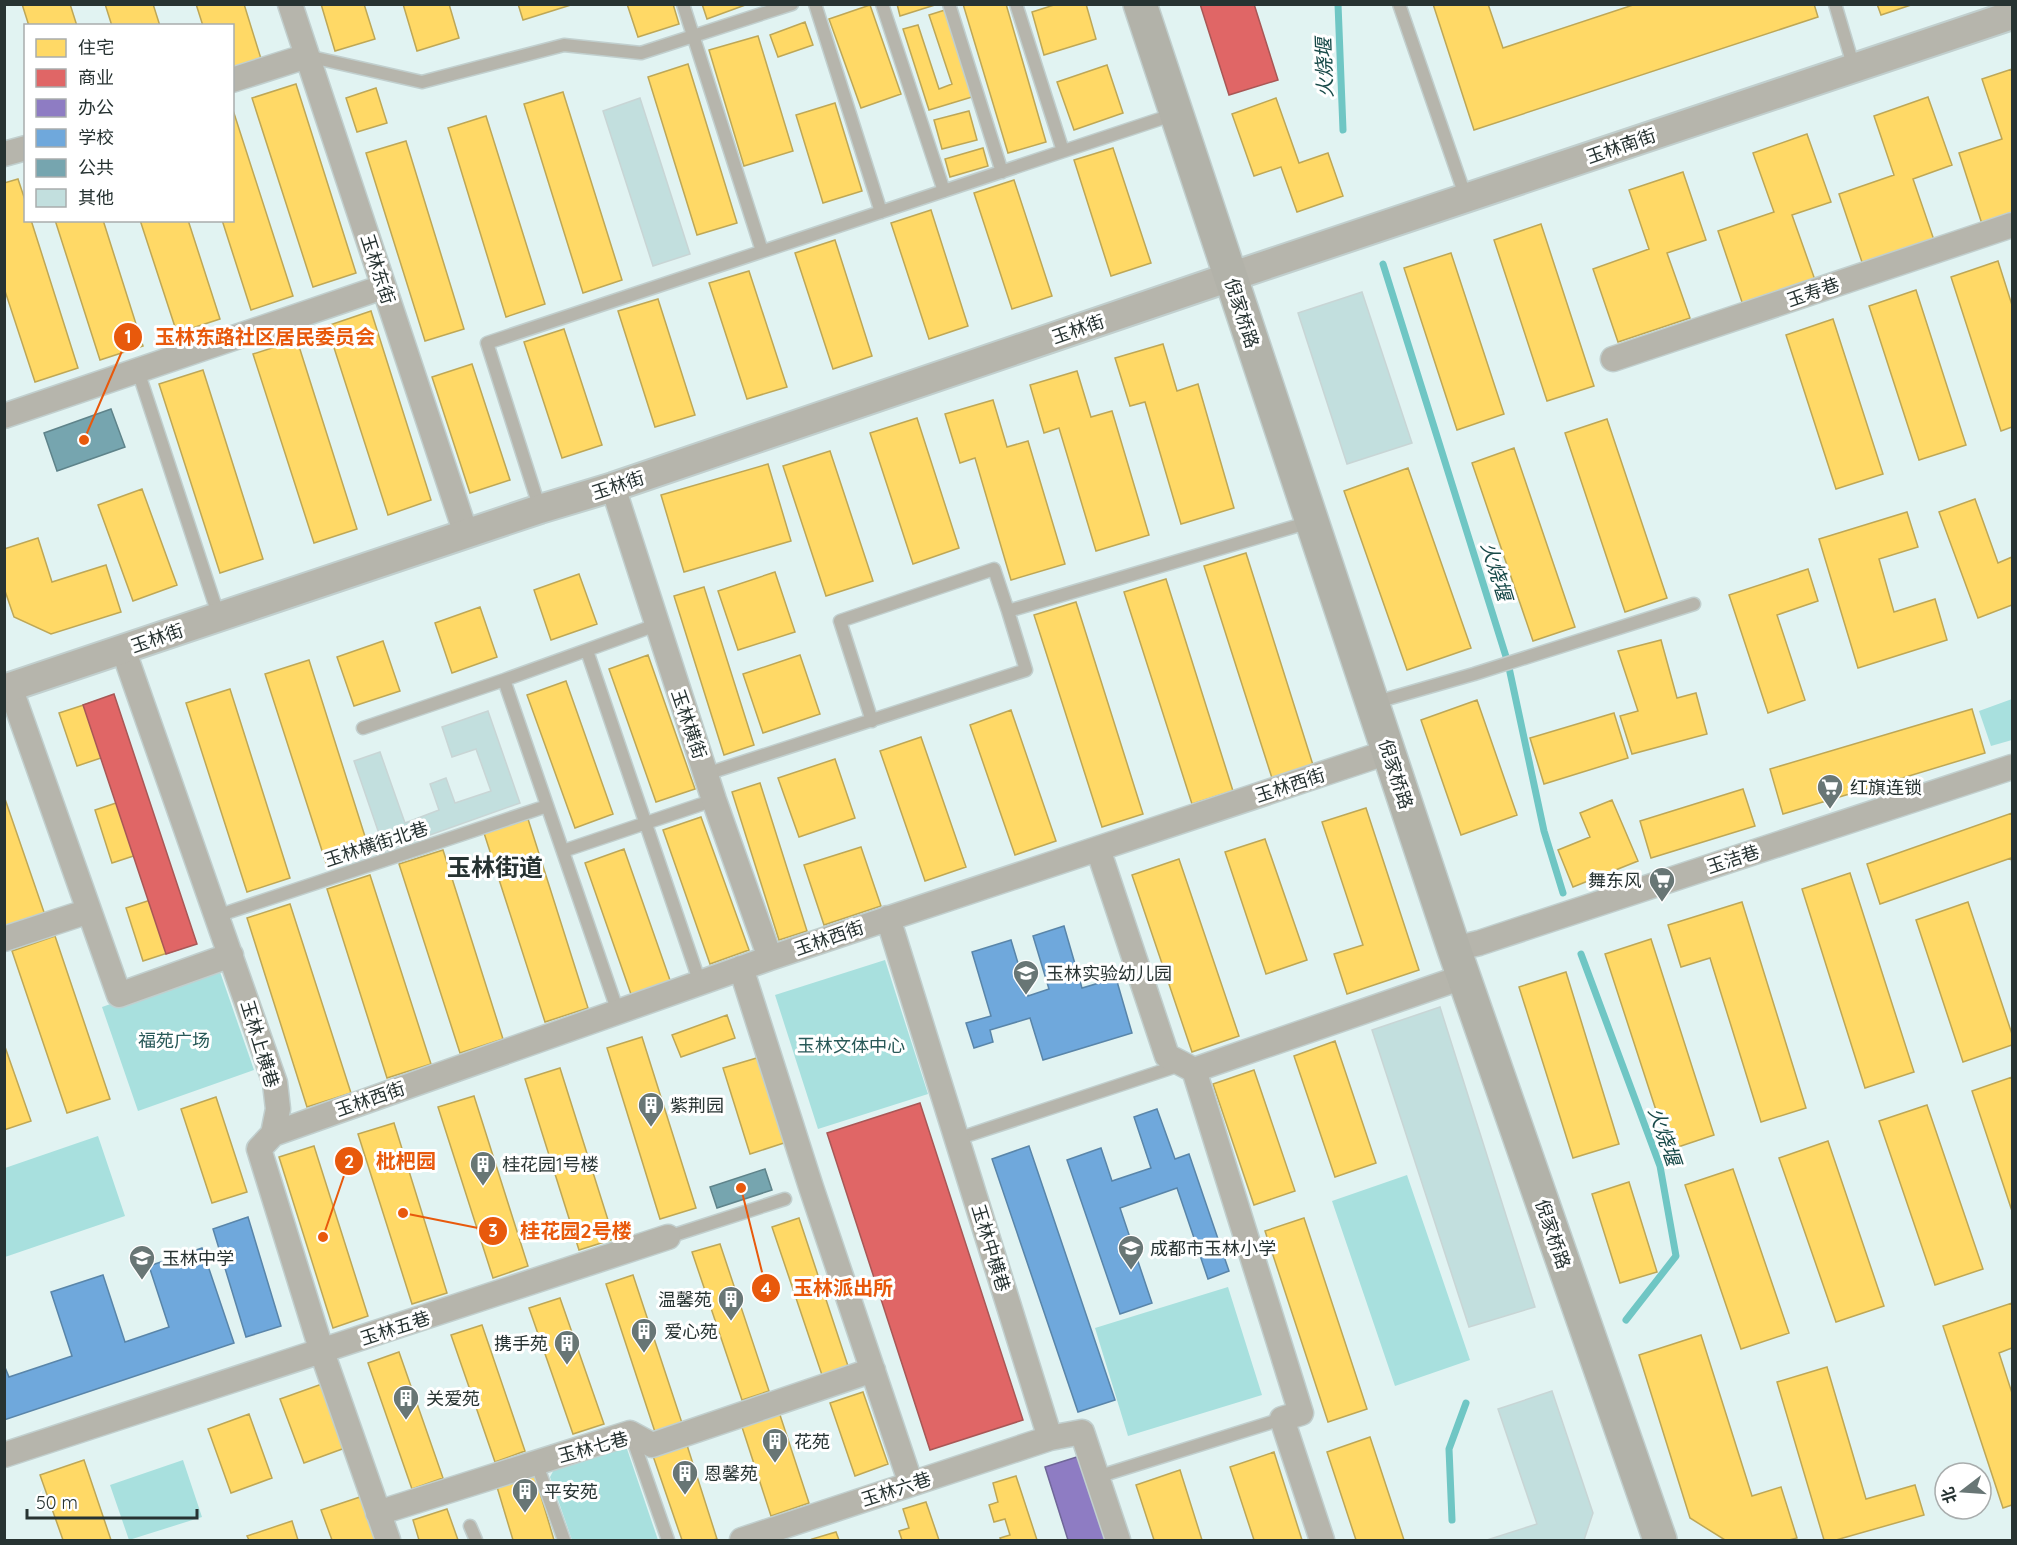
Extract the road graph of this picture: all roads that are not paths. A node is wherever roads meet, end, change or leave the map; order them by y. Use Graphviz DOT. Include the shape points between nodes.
graph roads {
  1 [pos="290,4"];
  2 [pos="683,4"];
  3 [pos="792,4"];
  4 [pos="815,4"];
  5 [pos="882,4"];
  6 [pos="949,4"];
  7 [pos="1016,4"];
  8 [pos="1140,4"];
  9 [pos="1399,4"];
  10 [pos="1835,4"];
  11 [pos="2013,15"];
  12 [pos="693,37"];
  13 [pos="307,56"];
  14 [pos="1854,68"];
  15 [pos="234,79"];
  16 [pos="1176,114"];
  17 [pos="24,148"];
  18 [pos="1063,151"];
  19 [pos="4,154"];
  20 [pos="1002,172"];
  21 [pos="944,191"];
  22 [pos="1466,198"];
  23 [pos="881,212"];
  24 [pos="2013,225"];
  25 [pos="762,251"];
  26 [pos="1230,277"];
  27 [pos="383,287"];
  28 [pos="1613,359"];
  29 [pos="138,371"];
  30 [pos="4,416"];
  31 [pos="614,488"];
  32 [pos="540,509"];
  33 [pos="1312,522"];
  34 [pos="466,534"];
  35 [pos="1694,604"];
  36 [pos="1008,611"];
  37 [pos="219,617"];
  38 [pos="656,625"];
  39 [pos="123,649"];
  40 [pos="587,651"];
  41 [pos="504,681"];
  42 [pos="7,688"];
  43 [pos="1372,703"];
  44 [pos="872,721"];
  45 [pos="363,728"];
  46 [pos="1388,752"];
  47 [pos="2013,767"];
  48 [pos="706,774"];
  49 [pos="714,800"];
  50 [pos="547,806"];
  51 [pos="646,824"];
  52 [pos="1098,849"];
  53 [pos="563,852"];
  54 [pos="89,910"];
  55 [pos="217,916"];
  56 [pos="888,918"];
  57 [pos="4,939"];
  58 [pos="231,955"];
  59 [pos="770,958"];
  60 [pos="1458,963"];
  61 [pos="741,968"];
  62 [pos="700,983"];
  63 [pos="618,1012"];
  64 [pos="1189,1067"];
  65 [pos="273,1134"];
  66 [pos="957,1139"];
  67 [pos="785,1199"];
  68 [pos="668,1237"];
  69 [pos="322,1352"];
  70 [pos="873,1370"];
  71 [pos="1282,1419"];
  72 [pos="630,1433"];
  73 [pos="1050,1438"];
  74 [pos="4,1455"];
  75 [pos="536,1462"];
  76 [pos="1097,1477"];
  77 [pos="911,1484"];
  78 [pos="378,1512"];
  79 [pos="470,1526"];
  80 [pos="388,1540"];
  81 [pos="476,1540"];
  82 [pos="564,1540"];
  83 [pos="668,1540"];
  84 [pos="742,1540"];
  85 [pos="1118,1540"];
  86 [pos="1322,1540"];
  87 [pos="1660,1540"];
  1 -- 13 [label="street, 玉林东街"];
  2 -- 12 [label="lane"];
  3 -- 12 [label="lane"];
  4 -- 23 [label="lane"];
  5 -- 21 [label="lane"];
  6 -- 20 [label="lane"];
  7 -- 18 [label="lane"];
  8 -- 16 [label="main road, 倪家桥路"];
  9 -- 22 [label="lane"];
  10 -- 14 [label="lane"];
  11 -- 14 [label="street, 玉林南街"];
  12 -- 13 [label="lane" via="641,53 564,45 422,82"];
  12 -- 25 [label="lane"];
  13 -- 15 [label="street"];
  13 -- 27 [label="street, 玉林东街"];
  14 -- 22 [label="street, 玉林南街"];
  16 -- 18 [label="lane"];
  16 -- 26 [label="main road, 倪家桥路"];
  17 -- 19 [label="street"];
  18 -- 20 [label="lane"];
  20 -- 21 [label="lane"];
  21 -- 23 [label="lane"];
  22 -- 26 [label="street, 玉林南街"];
  23 -- 25 [label="lane"];
  24 -- 28 [label="street, 玉寿巷"];
  25 -- 32 [label="lane" via="487,343"];
  26 -- 31 [label="street, 玉林街"];
  26 -- 33 [label="main road, 倪家桥路"];
  27 -- 29 [label="street"];
  27 -- 34 [label="street, 玉林东街"];
  29 -- 30 [label="street"];
  29 -- 37 [label="lane"];
  31 -- 32 [label="street, 玉林街"];
  31 -- 38 [label="street, 玉林横街"];
  32 -- 34 [label="street, 玉林街"];
  33 -- 36 [label="lane"];
  33 -- 43 [label="main road, 倪家桥路"];
  34 -- 37 [label="street, 玉林街"];
  35 -- 43 [label="lane"];
  36 -- 44 [label="lane" via="1026,670"];
  36 -- 44 [label="lane" via="994,568 840,621"];
  37 -- 39 [label="street, 玉林街"];
  38 -- 40 [label="lane"];
  38 -- 48 [label="street, 玉林横街"];
  39 -- 42 [label="street, 玉林街"];
  39 -- 55 [label="street, 玉林上横巷"];
  40 -- 41 [label="lane"];
  40 -- 51 [label="lane"];
  41 -- 45 [label="lane"];
  41 -- 50 [label="lane"];
  42 -- 54 [label="street"];
  43 -- 46 [label="main road, 倪家桥路"];
  44 -- 48 [label="lane"];
  46 -- 52 [label="street, 玉林西街"];
  46 -- 60 [label="main road, 倪家桥路"];
  47 -- 60 [label="street, 玉洁巷" via="1479,943"];
  48 -- 49 [label="street, 玉林横街"];
  49 -- 51 [label="lane"];
  49 -- 59 [label="street, 玉林横街"];
  50 -- 53 [label="lane"];
  50 -- 55 [label="lane, 玉林横街北巷"];
  51 -- 53 [label="lane"];
  51 -- 62 [label="lane"];
  52 -- 56 [label="street, 玉林西街"];
  52 -- 64 [label="street" via="1167,1056"];
  53 -- 63 [label="lane"];
  54 -- 57 [label="street"];
  54 -- 58 [label="street" via="119,995"];
  55 -- 58 [label="street, 玉林上横巷"];
  56 -- 59 [label="street, 玉林西街"];
  56 -- 66 [label="street, 玉林中横巷"];
  58 -- 65 [label="street, 玉林上横巷" via="275,1083 278,1109"];
  59 -- 61 [label="street, 玉林西街"];
  60 -- 64 [label="street, 玉洁巷"];
  60 -- 87 [label="main road, 倪家桥路"];
  61 -- 62 [label="street, 玉林西街"];
  61 -- 70 [label="street"];
  62 -- 63 [label="street, 玉林西街"];
  63 -- 65 [label="street, 玉林西街"];
  64 -- 66 [label="lane"];
  64 -- 71 [label="street" via="1301,1413"];
  65 -- 69 [label="street, 玉林上横巷" via="259,1149"];
  66 -- 73 [label="street, 玉林中横巷"];
  67 -- 68 [label="lane, 玉林五巷"];
  68 -- 69 [label="street, 玉林五巷"];
  69 -- 74 [label="street, 玉林五巷"];
  69 -- 78 [label="street, 玉林上横巷"];
  70 -- 72 [label="street, 玉林七巷" via="652,1445"];
  70 -- 77 [label="street"];
  71 -- 76 [label="lane"];
  71 -- 86 [label="street"];
  72 -- 75 [label="street, 玉林七巷"];
  72 -- 83 [label="lane"];
  73 -- 76 [label="street" via="1082,1432"];
  73 -- 77 [label="street, 玉林六巷"];
  75 -- 78 [label="street, 玉林七巷"];
  75 -- 82 [label="lane"];
  76 -- 85 [label="street"];
  77 -- 84 [label="street, 玉林六巷"];
  78 -- 80 [label="street, 玉林上横巷"];
  79 -- 81 [label="lane"];
}
